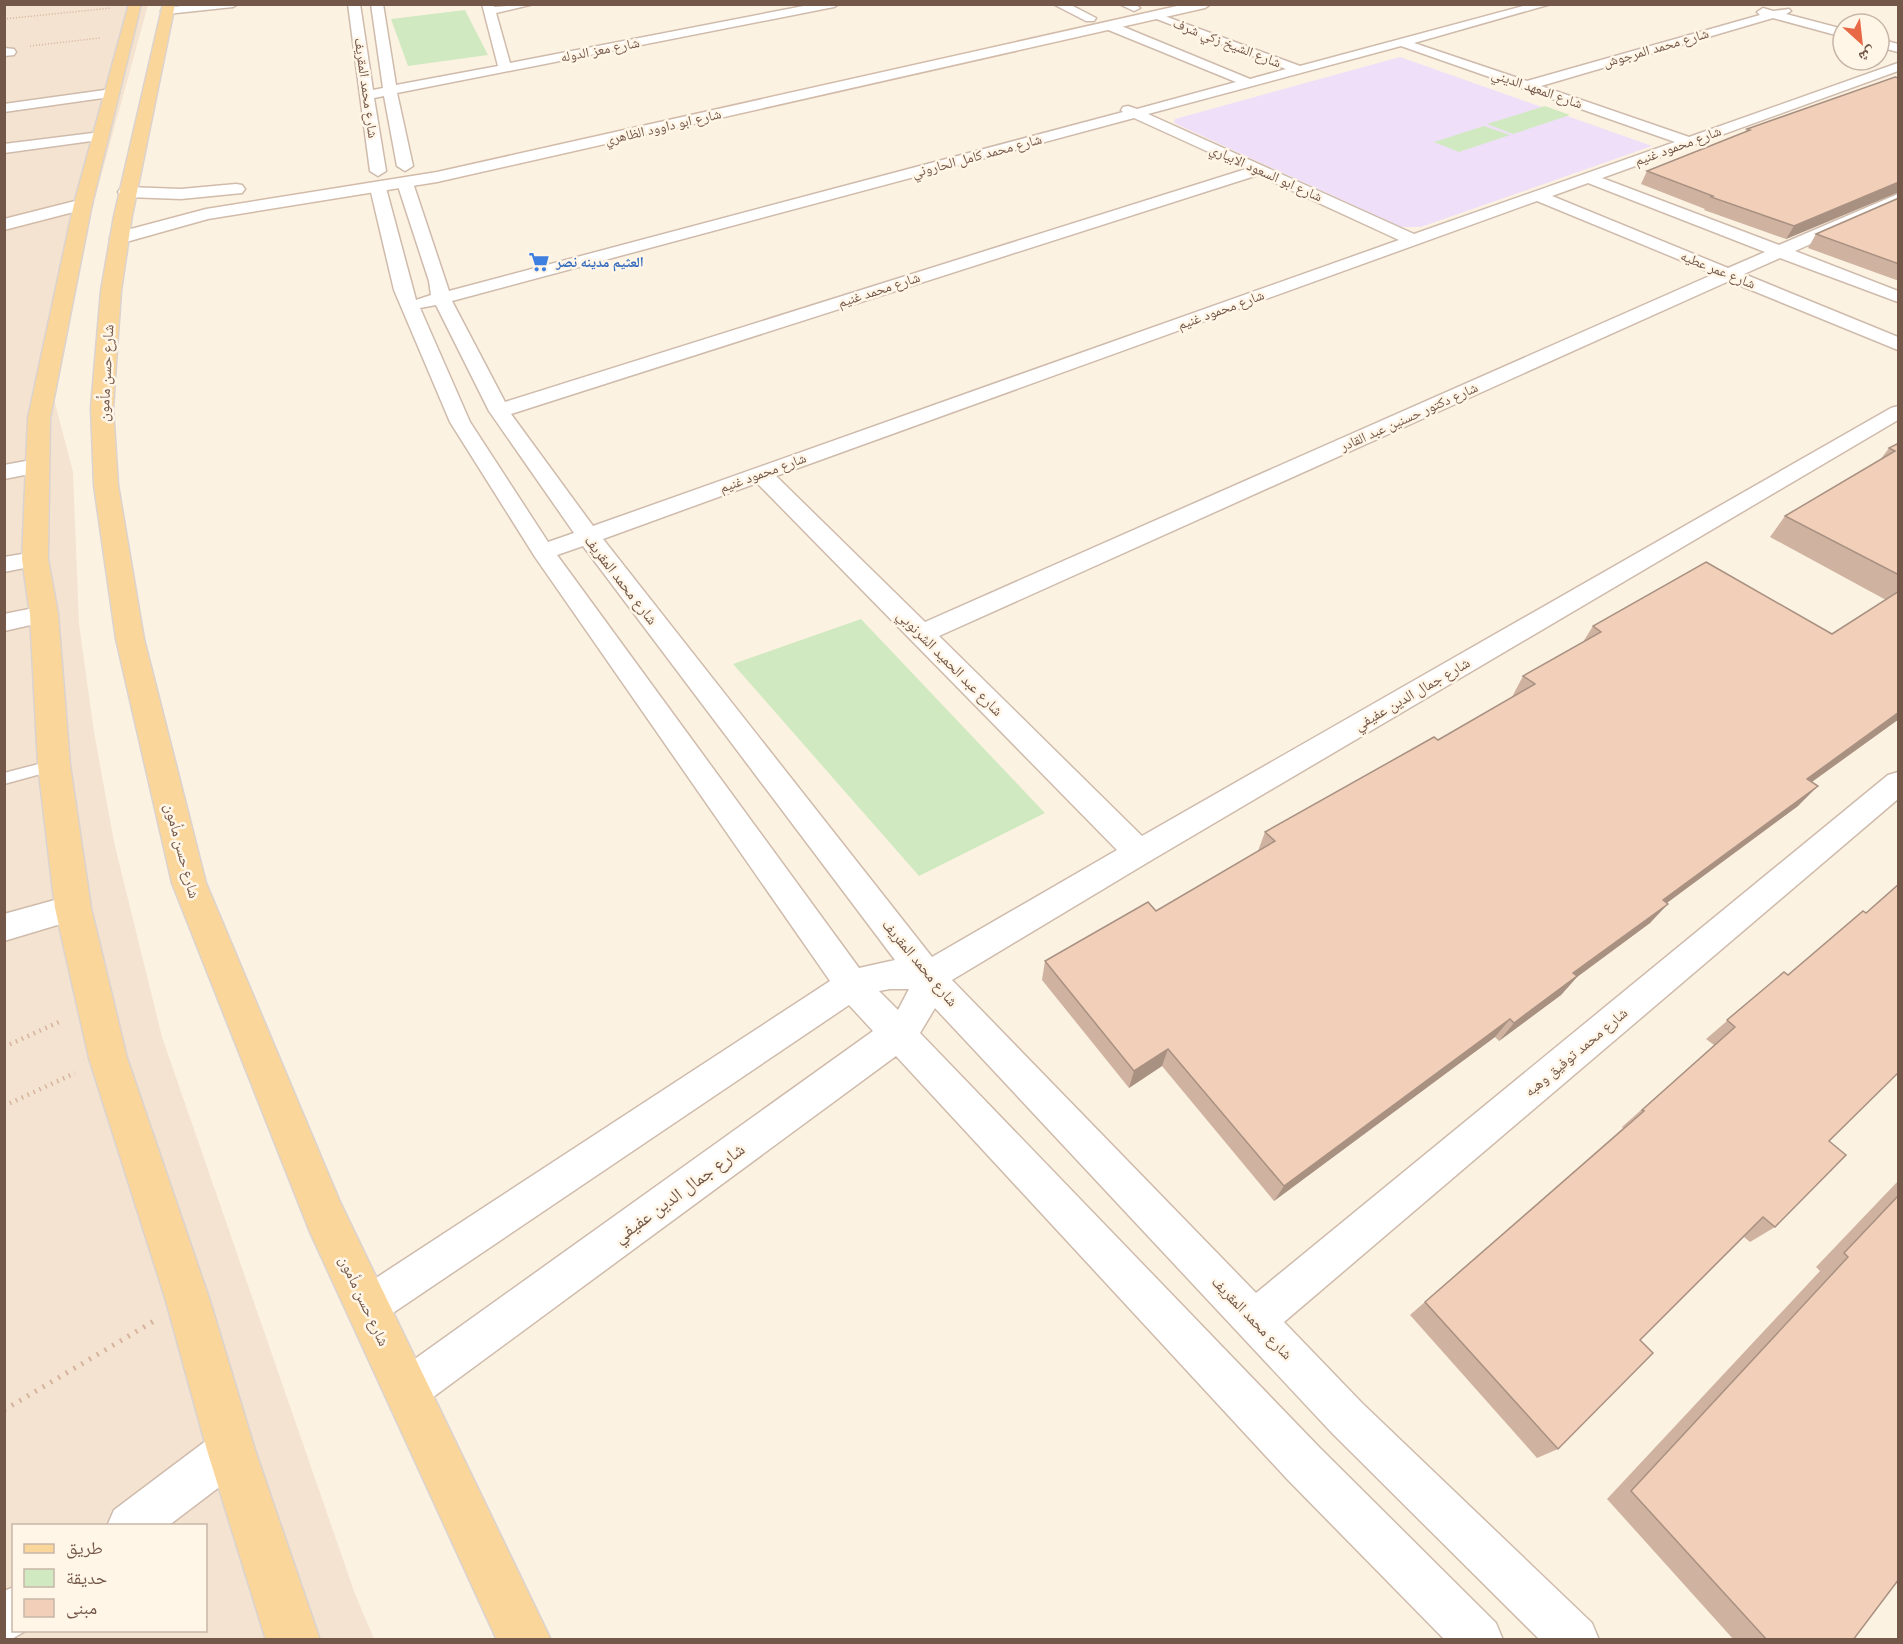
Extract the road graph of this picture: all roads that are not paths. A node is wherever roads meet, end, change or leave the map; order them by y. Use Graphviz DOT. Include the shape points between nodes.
graph roads {
  1 [pos="233,4"];
  2 [pos="354,4"];
  3 [pos="377,4"];
  4 [pos="529,4"];
  5 [pos="795,4"];
  6 [pos="834,4"];
  7 [pos="1058,4"];
  8 [pos="1205,4"];
  9 [pos="1508,4"];
  10 [pos="1546,4"];
  11 [pos="1129,6"];
  12 [pos="1756,7"];
  13 [pos="168,8"];
  14 [pos="489,8"];
  15 [pos="1153,10"];
  16 [pos="1779,13"];
  17 [pos="133,15"];
  18 [pos="1090,18"];
  19 [pos="1831,24"];
  20 [pos="1110,26"];
  21 [pos="1831,29"];
  22 [pos="1383,37"];
  23 [pos="1402,43"];
  24 [pos="1281,63"];
  25 [pos="504,64"];
  26 [pos="1899,67"];
  27 [pos="1300,70"];
  28 [pos="1231,76"];
  29 [pos="1869,78"];
  30 [pos="1249,83"];
  31 [pos="1888,83"];
  32 [pos="1526,86"];
  33 [pos="389,87"];
  34 [pos="366,91"];
  35 [pos="112,93"];
  36 [pos="699,104"];
  37 [pos="1118,105"];
  38 [pos="4,108"];
  39 [pos="1136,114"];
  40 [pos="715,115"];
  41 [pos="100,136"];
  42 [pos="1690,142"];
  43 [pos="4,149"];
  44 [pos="473,153"];
  45 [pos="1259,170"];
  46 [pos="397,174"];
  47 [pos="334,178"];
  48 [pos="1588,178"];
  49 [pos="127,192"];
  50 [pos="1538,196"];
  51 [pos="1899,199"];
  52 [pos="244,207"];
  53 [pos="726,207"];
  54 [pos="72,224"];
  55 [pos="4,226"];
  56 [pos="38,234"];
  57 [pos="4,235"];
  58 [pos="119,238"];
  59 [pos="1415,241"];
  60 [pos="1780,252"];
  61 [pos="1729,274"];
  62 [pos="443,286"];
  63 [pos="1899,297"];
  64 [pos="406,298"];
  65 [pos="1899,344"];
  66 [pos="499,411"];
  67 [pos="1894,419"];
  68 [pos="37,466"];
  69 [pos="4,472"];
  70 [pos="761,474"];
  71 [pos="588,537"];
  72 [pos="543,552"];
  73 [pos="20,562"];
  74 [pos="44,614"];
  75 [pos="4,623"];
  76 [pos="921,634"];
  77 [pos="54,765"];
  78 [pos="4,779"];
  79 [pos="1899,783"];
  80 [pos="1139,852"];
  81 [pos="73,908"];
  82 [pos="4,928"];
  83 [pos="928,977"];
  84 [pos="852,984"];
  85 [pos="898,1033"];
  86 [pos="367,1307"];
  87 [pos="1254,1321"];
  88 [pos="406,1391"];
  89 [pos="231,1450"];
  90 [pos="133,1524"];
  91 [pos="293,1640"];
  92 [pos="525,1640"];
  93 [pos="1479,1640"];
  94 [pos="1575,1640"];
  1 -- 13 [label="street"];
  2 -- 34 [label="street, شارع محمد المقريف"];
  3 -- 33 [label="street, شارع محمد المقريف"];
  4 -- 14 [label="street"];
  5 -- 25 [label="street, شارع معز الدوله"];
  6 -- 25 [label="street, شارع معز الدوله"];
  7 -- 18 [label="street"];
  8 -- 15 [label="street, شارع ابو داوود الظاهري"];
  9 -- 22 [label="street, شارع محمد كامل الحاروني"];
  10 -- 23 [label="street, شارع محمد كامل الحاروني"];
  11 -- 15 [label="street, شارع ابو داوود الظاهري"];
  11 -- 18 [label="street, شارع ابو داوود الظاهري"];
  12 -- 16 [label="street"];
  13 -- 49 [label="main road, شارع حسن مأمون"];
  14 -- 25 [label="street"];
  15 -- 20 [label="street, شارع ابو داوود الظاهري"];
  15 -- 24 [label="street, شارع الشيخ زكي شرف"];
  16 -- 19 [label="street"];
  16 -- 21 [label="street"];
  16 -- 32 [label="street, شارع محمد المرجوش"];
  17 -- 35 [label="main road"];
  18 -- 36 [label="street, شارع ابو داوود الظاهري"];
  20 -- 28 [label="street, شارع الشيخ زكي شرف"];
  20 -- 40 [label="street, شارع ابو داوود الظاهري"];
  22 -- 23 [label="street, شارع المعهد الديني"];
  22 -- 24 [label="street, شارع محمد كامل الحاروني"];
  23 -- 27 [label="street, شارع محمد كامل الحاروني"];
  23 -- 32 [label="street, شارع المعهد الديني"];
  24 -- 27 [label="street, شارع الشيخ زكي شرف"];
  24 -- 28 [label="street, شارع محمد كامل الحاروني"];
  25 -- 33 [label="street, شارع معز الدوله"];
  26 -- 29 [label="street, شارع محمود غنيم"];
  27 -- 30 [label="street, شارع محمد كامل الحاروني"];
  28 -- 30 [label="street, شارع الشيخ زكي شرف"];
  28 -- 37 [label="street, شارع محمد كامل الحاروني"];
  29 -- 31 [label="street"];
  29 -- 42 [label="street, شارع محمود غنيم"];
  30 -- 39 [label="street, شارع محمد كامل الحاروني"];
  32 -- 42 [label="street, شارع المعهد الديني"];
  33 -- 34 [label="street, شارع معز الدوله"];
  33 -- 46 [label="street, شارع محمد المقريف"];
  34 -- 46 [label="street, شارع محمد المقريف"];
  35 -- 38 [label="street"];
  35 -- 41 [label="main road"];
  36 -- 40 [label="street"];
  36 -- 44 [label="street, شارع ابو داوود الظاهري"];
  37 -- 39 [label="street, شارع ابو السعود الابياري"];
  37 -- 53 [label="street, شارع محمد كامل الحاروني"];
  39 -- 45 [label="street, شارع ابو السعود الابياري"];
  39 -- 62 [label="street, شارع محمد كامل الحاروني"];
  40 -- 46 [label="street, شارع ابو داوود الظاهري"];
  41 -- 43 [label="street"];
  41 -- 54 [label="main road"];
  42 -- 48 [label="street, شارع محمود غنيم"];
  45 -- 59 [label="street, شارع ابو السعود الابياري"];
  45 -- 66 [label="street, شارع محمد غنيم"];
  46 -- 47 [label="street, شارع ابو داوود الظاهري"];
  46 -- 52 [label="street, شارع ابو داوود الظاهري"];
  46 -- 62 [label="street, شارع محمد المقريف"];
  46 -- 64 [label="street, شارع محمد المقريف"];
  48 -- 50 [label="street, شارع محمود غنيم"];
  48 -- 60 [label="street"];
  49 -- 52 [label="street" via="181,194 247,188 233,192 225,200"];
  49 -- 58 [label="main road, شارع حسن مأمون"];
  50 -- 59 [label="street, شارع محمود غنيم"];
  50 -- 61 [label="street, شارع عمر عطيه"];
  51 -- 60 [label="street, شارع دكتور حسنين عبد القادر"];
  52 -- 58 [label="street, شارع ابو داوود الظاهري" via="183,219"];
  54 -- 55 [label="street"];
  54 -- 68 [label="main road" via="39,418"];
  55 -- 57 [label="street" via="9,230"];
  56 -- 57 [label="street"];
  58 -- 86 [label="main road, شارع حسن مأمون" via="102,408 106,484 130,639 149,725 189,883 320,1206"];
  59 -- 70 [label="street, شارع محمود غنيم"];
  60 -- 61 [label="street, شارع دكتور حسنين عبد القادر"];
  60 -- 63 [label="street"];
  61 -- 65 [label="street, شارع عمر عطيه"];
  61 -- 76 [label="street, شارع دكتور حسنين عبد القادر"];
  62 -- 64 [label="street, شارع محمد كامل الحاروني"];
  62 -- 66 [label="street, شارع محمد المقريف"];
  64 -- 72 [label="street, شارع محمد المقريف" via="460,422"];
  66 -- 71 [label="street, شارع محمد المقريف"];
  67 -- 80 [label="street, شارع جمال الدين عفيفي"];
  68 -- 69 [label="street"];
  68 -- 73 [label="main road"];
  70 -- 71 [label="street, شارع محمود غنيم"];
  70 -- 76 [label="street, شارع عبد الحميد الشرنوبي"];
  71 -- 72 [label="street, شارع محمود غنيم"];
  71 -- 83 [label="street, شارع محمد المقريف"];
  72 -- 84 [label="street, شارع محمد المقريف"];
  73 -- 74 [label="main road"];
  74 -- 75 [label="street"];
  74 -- 77 [label="main road"];
  76 -- 80 [label="street, شارع عبد الحميد الشرنوبي"];
  77 -- 78 [label="lane"];
  77 -- 81 [label="main road"];
  79 -- 87 [label="street, شارع محمد توفيق وهبه"];
  80 -- 83 [label="street, شارع جمال الدين عفيفي"];
  81 -- 82 [label="street"];
  81 -- 89 [label="main road" via="108,1058 188,1301"];
  83 -- 84 [label="street" via="882,974"];
  83 -- 85 [label="street, شارع جمال الدين عفيفي" via="920,1006"];
  83 -- 87 [label="street, شارع محمد المقريف"];
  84 -- 85 [label="street, شارع محمد المقريف"];
  84 -- 86 [label="street"];
  85 -- 88 [label="street, شارع جمال الدين عفيفي"];
  85 -- 93 [label="street, شارع محمد المقريف" via="1304,1464"];
  86 -- 88 [label="main road, شارع حسن مأمون"];
  87 -- 94 [label="street, شارع محمد المقريف" via="1347,1418"];
  88 -- 92 [label="main road, شارع حسن مأمون"];
  89 -- 90 [label="street"];
  89 -- 91 [label="main road"];
}
